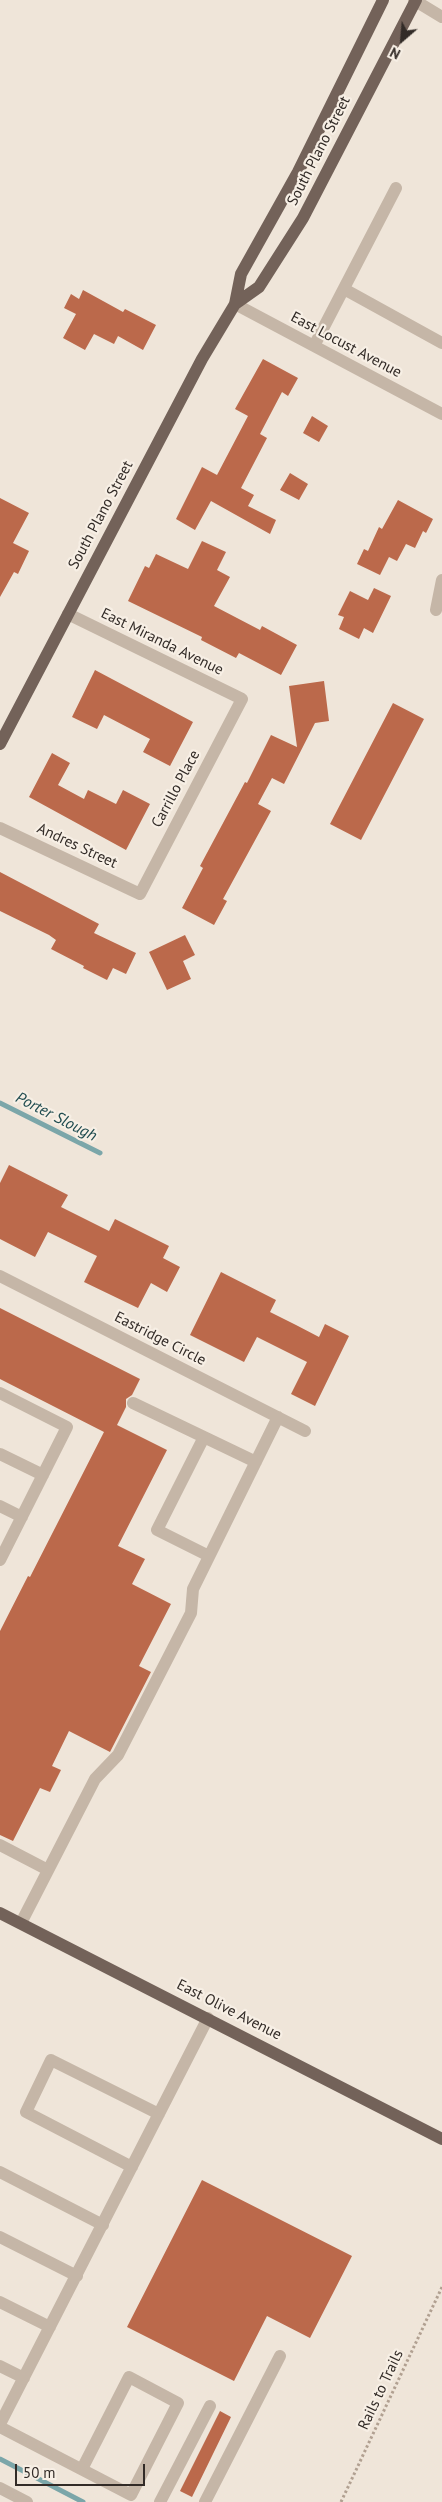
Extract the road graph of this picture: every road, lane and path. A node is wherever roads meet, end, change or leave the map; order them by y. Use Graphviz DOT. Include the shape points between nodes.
graph roads {
  1 [pos="383,0"];
  2 [pos="415,1"];
  3 [pos="442,17"];
  4 [pos="396,188"];
  5 [pos="344,289"];
  6 [pos="235,304"];
  7 [pos="442,343"];
  8 [pos="314,346"];
  9 [pos="442,414"];
  10 [pos="442,580"];
  11 [pos="436,610"];
  12 [pos="68,614"];
  13 [pos="242,699"];
  14 [pos="0,744"];
  15 [pos="0,828"];
  16 [pos="140,894"];
  17 [pos="0,1276"];
  18 [pos="0,1393"];
  19 [pos="133,1403"];
  20 [pos="278,1417"];
  21 [pos="305,1431"];
  22 [pos="204,1437"];
  23 [pos="0,1454"];
  24 [pos="256,1462"];
  25 [pos="43,1475"];
  26 [pos="0,1506"];
  27 [pos="22,1518"];
  28 [pos="210,1556"];
  29 [pos="0,1560"];
  30 [pos="0,1845"];
  31 [pos="48,1870"];
  32 [pos="0,1913"];
  33 [pos="21,1924"];
  34 [pos="208,2018"];
  35 [pos="159,2114"];
  36 [pos="442,2139"];
  37 [pos="132,2167"];
  38 [pos="0,2172"];
  39 [pos="103,2225"];
  40 [pos="0,2237"];
  41 [pos="77,2276"];
  42 [pos="442,2287"];
  43 [pos="0,2302"];
  44 [pos="50,2327"];
  45 [pos="280,2356"];
  46 [pos="0,2366"];
  47 [pos="24,2378"];
  48 [pos="210,2406"];
  49 [pos="0,2426"];
  50 [pos="82,2469"];
  51 [pos="0,2488"];
  52 [pos="27,2502"];
  53 [pos="160,2502"];
  54 [pos="205,2502"];
  55 [pos="341,2502"];
  1 -- 6 [label="main road, South Plano Street" via="298,172 241,274"];
  2 -- 3 [label="street"];
  2 -- 6 [label="main road, South Plano Street" via="303,218 259,287"];
  4 -- 5 [label="street"];
  5 -- 7 [label="street"];
  5 -- 8 [label="street"];
  6 -- 8 [label="street, East Locust Avenue"];
  6 -- 12 [label="main road, South Plano Street" via="202,359"];
  8 -- 9 [label="street, East Locust Avenue"];
  10 -- 11 [label="street"];
  12 -- 13 [label="street, East Miranda Avenue"];
  12 -- 14 [label="main road, South Plano Street"];
  13 -- 16 [label="street, Carrillo Place"];
  15 -- 16 [label="street, Andres Street"];
  17 -- 20 [label="street, Eastridge Circle"];
  18 -- 25 [label="street" via="67,1427"];
  19 -- 22 [label="street"];
  20 -- 21 [label="street, Eastridge Circle"];
  20 -- 24 [label="street"];
  22 -- 24 [label="street"];
  22 -- 28 [label="street" via="157,1530"];
  23 -- 25 [label="street"];
  24 -- 28 [label="street"];
  25 -- 27 [label="street"];
  26 -- 27 [label="street"];
  27 -- 29 [label="street"];
  28 -- 31 [label="street" via="193,1589 192,1613 118,1755 95,1779"];
  30 -- 31 [label="street"];
  31 -- 33 [label="street"];
  32 -- 33 [label="main road, East Olive Avenue"];
  33 -- 34 [label="main road, East Olive Avenue"];
  34 -- 35 [label="street"];
  34 -- 36 [label="main road, East Olive Avenue"];
  35 -- 37 [label="street"];
  35 -- 37 [label="street" via="51,2060 26,2112"];
  37 -- 39 [label="street"];
  38 -- 39 [label="street"];
  39 -- 41 [label="street"];
  40 -- 41 [label="street"];
  41 -- 44 [label="street"];
  42 -- 55 [label="path, Rails to Trails"];
  43 -- 44 [label="street"];
  44 -- 47 [label="street"];
  45 -- 54 [label="street"];
  46 -- 47 [label="street"];
  47 -- 49 [label="street"];
  48 -- 53 [label="street"];
  49 -- 50 [label="street"];
  50 -- 50 [label="street" via="131,2495 178,2403 129,2377"];
  51 -- 52 [label="street"];
}
